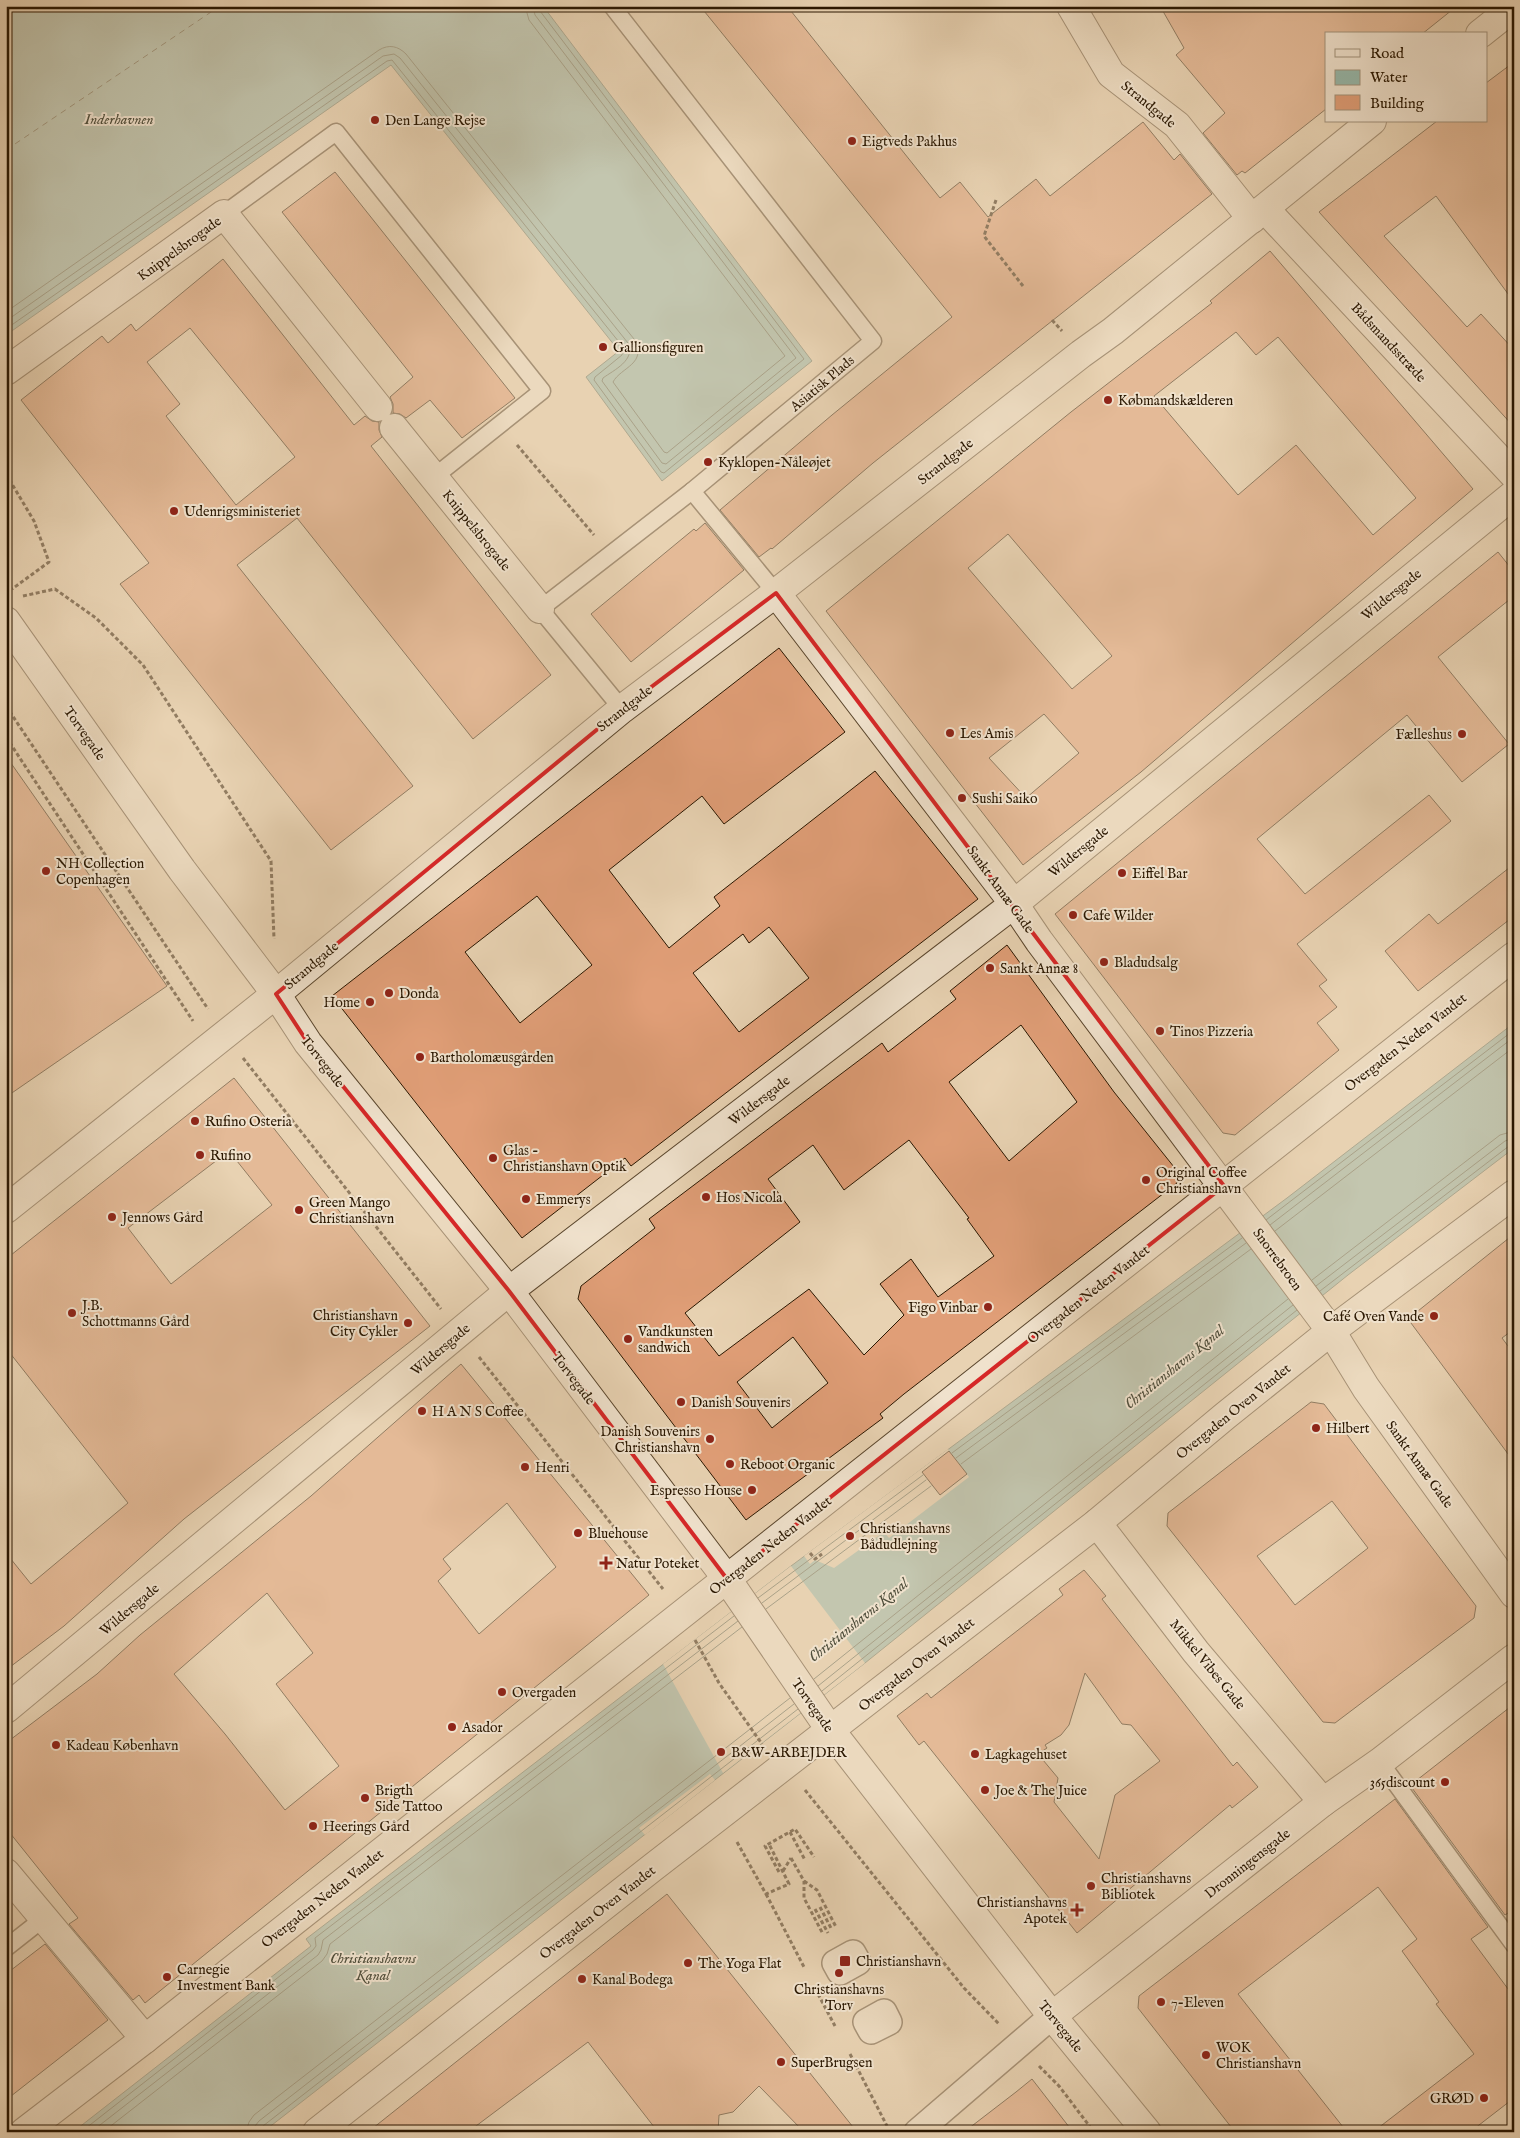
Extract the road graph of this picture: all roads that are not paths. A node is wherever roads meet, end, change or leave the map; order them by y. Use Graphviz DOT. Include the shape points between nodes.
graph roads {
  1 [pos="612,6"];
  2 [pos="1071,6"];
  3 [pos="1510,12"];
  4 [pos="1483,32"];
  5 [pos="1371,122"];
  6 [pos="224,214"];
  7 [pos="1259,214"];
  8 [pos="6,371"];
  9 [pos="1514,475"];
  10 [pos="434,477"];
  11 [pos="692,491"];
  12 [pos="1514,494"];
  13 [pos="776,593"];
  14 [pos="11,609"];
  15 [pos="540,609"];
  16 [pos="622,709"];
  17 [pos="1014,904"];
  18 [pos="1514,956"];
  19 [pos="276,994"];
  20 [pos="1224,1186"];
  21 [pos="1514,1194"];
  22 [pos="6,1210"];
  23 [pos="509,1291"];
  24 [pos="1331,1331"];
  25 [pos="1098,1523"];
  26 [pos="730,1584"];
  27 [pos="1514,1594"];
  28 [pos="1514,1658"];
  29 [pos="6,1709"];
  30 [pos="824,1721"];
  31 [pos="1380,1762"];
  32 [pos="1323,1802"];
  33 [pos="6,1872"];
  34 [pos="44,1918"];
  35 [pos="1514,1945"];
  36 [pos="6,1948"];
  37 [pos="1052,2016"];
  38 [pos="145,2039"];
  39 [pos="24,2132"];
  40 [pos="317,2132"];
  41 [pos="916,2132"];
  42 [pos="1147,2132"];
  1 -- 11 [label="lane, Asiatisk Plads" via="873,341"];
  2 -- 7 [label="street, Strandgade" via="1111,74 1177,125"];
  3 -- 4 [label="street"];
  5 -- 7 [label="street, Strandgade"];
  6 -- 8 [label="street, Knippelsbrogade"];
  6 -- 10 [label="street, Knippelsbrogade"];
  6 -- 10 [label="lane" via="336,132 542,391"];
  7 -- 9 [label="street, Bådsmandsstræde"];
  7 -- 13 [label="street, Strandgade"];
  10 -- 15 [label="street, Knippelsbrogade"];
  11 -- 13 [label="lane"];
  11 -- 15 [label="lane, Asiatisk Plads"];
  12 -- 17 [label="street, Wildersgade"];
  13 -- 16 [label="street, Strandgade"];
  13 -- 17 [label="street, Sankt Annæ Gade"];
  14 -- 19 [label="street, Torvegade" via="182,870"];
  15 -- 16 [label="lane"];
  16 -- 19 [label="street, Strandgade"];
  17 -- 20 [label="street, Sankt Annæ Gade"];
  17 -- 23 [label="street, Wildersgade"];
  18 -- 20 [label="street, Overgaden Neden Vandet"];
  19 -- 22 [label="street, Strandgade"];
  19 -- 23 [label="street, Torvegade" via="308,1043"];
  20 -- 24 [label="street, Snorrebroen"];
  20 -- 26 [label="street, Overgaden Neden Vandet"];
  21 -- 24 [label="street, Overgaden Oven Vandet"];
  23 -- 26 [label="street, Torvegade"];
  23 -- 29 [label="street, Wildersgade"];
  24 -- 25 [label="street, Overgaden Oven Vandet"];
  24 -- 27 [label="street, Sankt Annæ Gade" via="1366,1388"];
  25 -- 30 [label="street, Overgaden Oven Vandet"];
  25 -- 32 [label="street, Mikkel Vibes Gade" via="1196,1652"];
  26 -- 30 [label="street, Torvegade"];
  26 -- 38 [label="street, Overgaden Neden Vandet"];
  28 -- 31 [label="street, Dronningensgade"];
  30 -- 37 [label="street, Torvegade"];
  30 -- 40 [label="street, Overgaden Oven Vandet" via="784,1767"];
  31 -- 32 [label="street, Dronningensgade"];
  31 -- 35 [label="lane"];
  32 -- 37 [label="street, Dronningensgade"];
  33 -- 34 [label="street"];
  34 -- 36 [label="lane"];
  34 -- 38 [label="street"];
  37 -- 41 [label="street, Dronningensgade"];
  37 -- 42 [label="street, Torvegade"];
  38 -- 39 [label="street, Overgaden Neden Vandet"];
}
